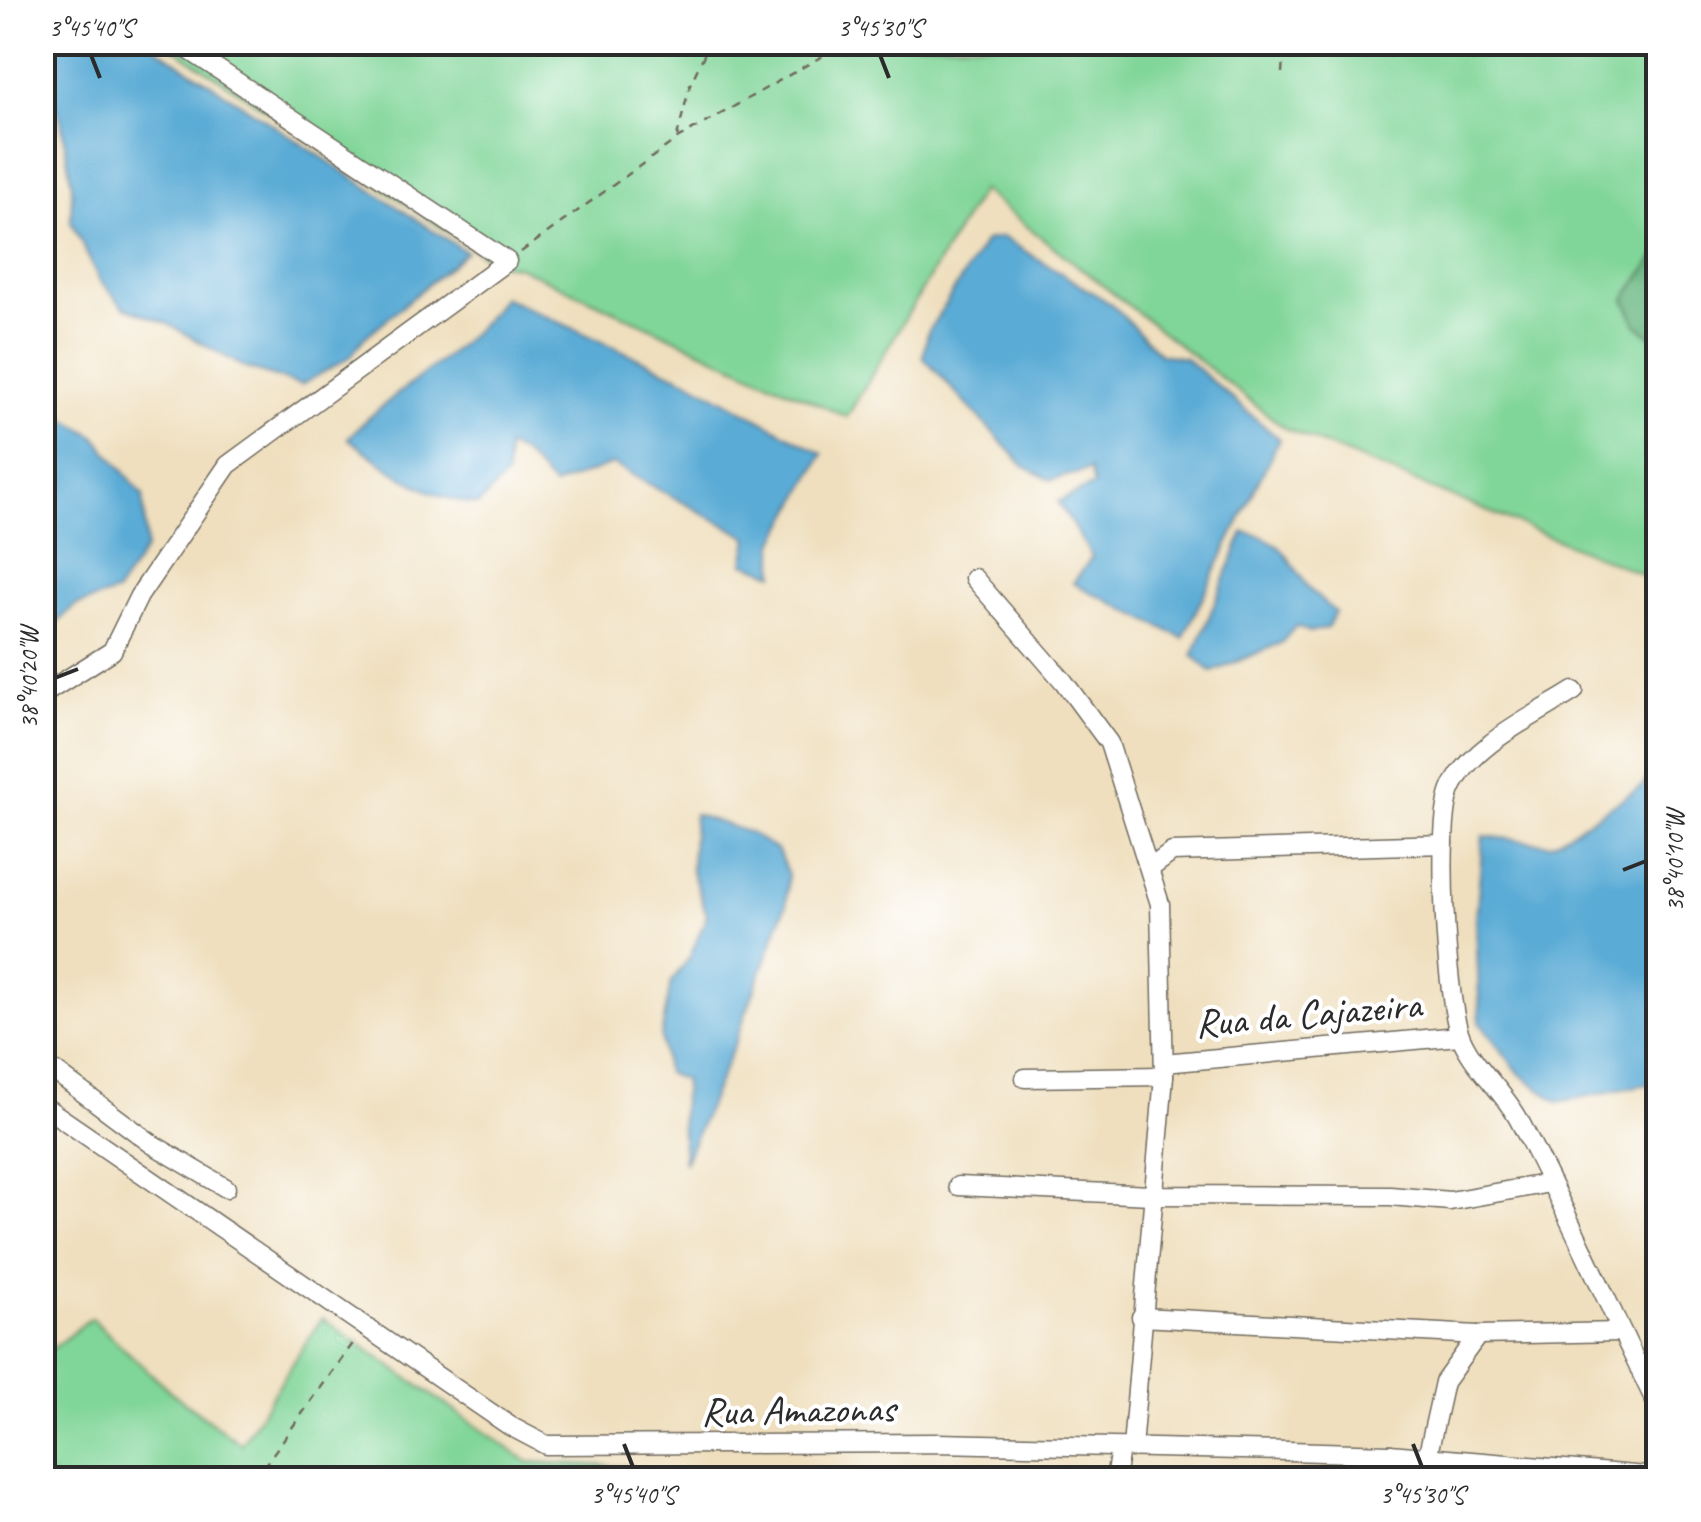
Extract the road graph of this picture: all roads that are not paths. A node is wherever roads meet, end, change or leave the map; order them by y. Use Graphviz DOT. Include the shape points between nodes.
graph roads {
  1 [pos="177,42"];
  2 [pos="974,578"];
  3 [pos="1574,691"];
  4 [pos="42,695"];
  5 [pos="1444,844"];
  6 [pos="1152,866"];
  7 [pos="1459,1036"];
  8 [pos="42,1062"];
  9 [pos="1164,1069"];
  10 [pos="1025,1078"];
  11 [pos="42,1105"];
  12 [pos="1550,1184"];
  13 [pos="958,1186"];
  14 [pos="226,1188"];
  15 [pos="1151,1196"];
  16 [pos="1140,1317"];
  17 [pos="1621,1332"];
  18 [pos="1478,1335"];
  19 [pos="1658,1408"];
  20 [pos="1126,1448"];
  21 [pos="1390,1454"];
  22 [pos="1427,1458"];
  23 [pos="1658,1478"];
  24 [pos="1115,1480"];
  25 [pos="1383,1480"];
  1 -- 4 [label="street" via="507,261 228,465 139,596 112,651"];
  2 -- 6 [label="street" via="1109,743"];
  3 -- 5 [label="street, Rua da Cajazeira" via="1463,771 1446,810"];
  5 -- 6 [label="street" via="1172,852"];
  5 -- 7 [label="street, Rua da Cajazeira" via="1449,976"];
  6 -- 9 [label="street" via="1161,925"];
  7 -- 9 [label="street, Rua da Cajazeira"];
  7 -- 12 [label="street, Rua da Cajazeira" via="1516,1114"];
  8 -- 14 [label="street" via="152,1144"];
  9 -- 10 [label="street, Rua da Cajazeira"];
  9 -- 15 [label="street"];
  11 -- 20 [label="street, Rua Amazonas" via="530,1439 565,1448"];
  12 -- 15 [label="street" via="1450,1200"];
  12 -- 17 [label="street, Rua da Cajazeira"];
  13 -- 15 [label="street"];
  15 -- 16 [label="street"];
  16 -- 18 [label="street"];
  16 -- 20 [label="street"];
  17 -- 18 [label="street"];
  17 -- 19 [label="street, Rua da Cajazeira"];
  18 -- 22 [label="street" via="1444,1382"];
  20 -- 21 [label="street, Rua Amazonas"];
  20 -- 24 [label="street"];
  21 -- 22 [label="street, Rua Amazonas"];
  21 -- 25 [label="street"];
  22 -- 23 [label="street, Rua Amazonas"];
}
